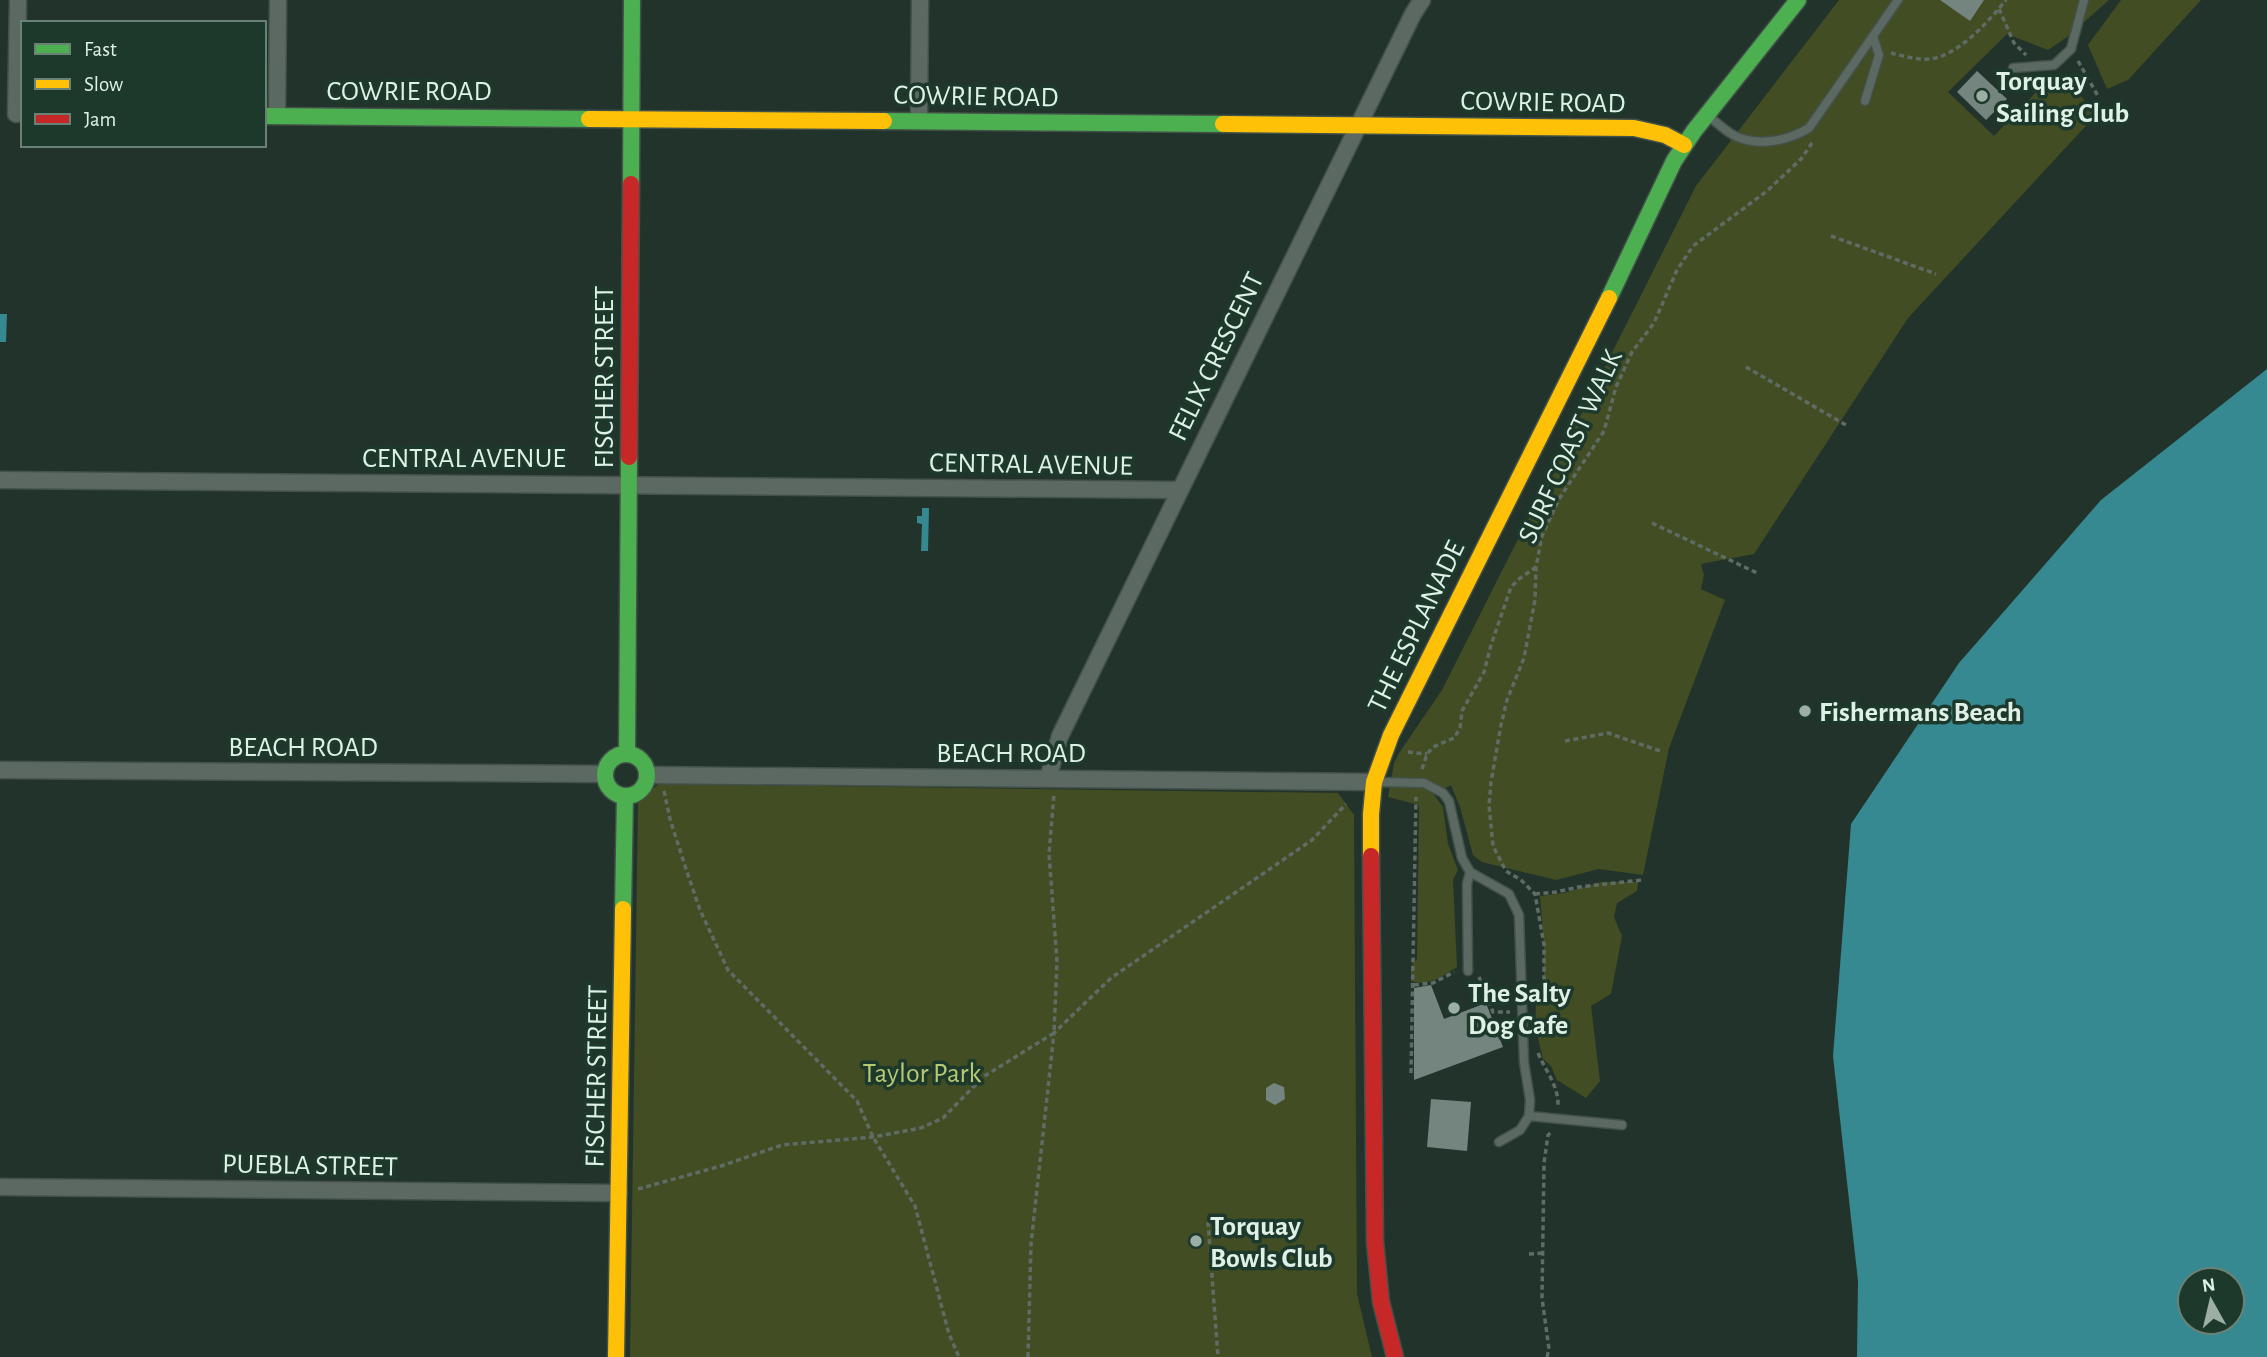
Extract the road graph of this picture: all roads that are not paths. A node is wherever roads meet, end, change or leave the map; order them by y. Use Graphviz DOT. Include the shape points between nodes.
graph roads {
  1 [pos="18,0"];
  2 [pos="278,0"];
  3 [pos="632,0"];
  4 [pos="920,0"];
  5 [pos="1422,0"];
  6 [pos="1798,0"];
  7 [pos="1898,0"];
  8 [pos="2084,0"];
  9 [pos="1873,36"];
  10 [pos="2013,68"];
  11 [pos="1865,101"];
  12 [pos="13,114"];
  13 [pos="1706,115"];
  14 [pos="271,116"];
  15 [pos="631,118"];
  16 [pos="919,121"];
  17 [pos="1358,125"];
  18 [pos="1684,145"];
  19 [pos="0,480"];
  20 [pos="629,485"];
  21 [pos="1179,490"];
  22 [pos="627,754"];
  23 [pos="0,770"];
  24 [pos="605,774"];
  25 [pos="647,775"];
  26 [pos="1051,778"];
  27 [pos="1374,782"];
  28 [pos="625,796"];
  29 [pos="1470,872"];
  30 [pos="1468,971"];
  31 [pos="1529,1116"];
  32 [pos="1622,1125"];
  33 [pos="1499,1142"];
  34 [pos="0,1187"];
  35 [pos="619,1193"];
  36 [pos="616,1357"];
  37 [pos="1395,1357"];
  1 -- 12 [label="street"];
  2 -- 14 [label="street"];
  3 -- 15 [label="street, FISCHER STREET"];
  4 -- 16 [label="street"];
  5 -- 17 [label="street, FELIX CRESCENT"];
  6 -- 13 [label="street, THE ESPLANADE"];
  7 -- 9 [label="lane"];
  8 -- 10 [label="lane" via="2071,49 2054,65"];
  9 -- 11 [label="lane" via="1879,55"];
  9 -- 13 [label="lane" via="1809,128 1794,136 1777,141 1739,138"];
  13 -- 18 [label="street, THE ESPLANADE"];
  14 -- 15 [label="street, COWRIE ROAD"];
  15 -- 16 [label="street, COWRIE ROAD"];
  15 -- 20 [label="street, FISCHER STREET"];
  16 -- 17 [label="street, COWRIE ROAD"];
  17 -- 18 [label="street, COWRIE ROAD" via="1634,128"];
  17 -- 21 [label="street, FELIX CRESCENT"];
  18 -- 27 [label="street, THE ESPLANADE" via="1391,736"];
  19 -- 20 [label="street, CENTRAL AVENUE"];
  20 -- 21 [label="street, CENTRAL AVENUE"];
  20 -- 22 [label="street, FISCHER STREET"];
  21 -- 26 [label="street, FELIX CRESCENT" via="1060,736"];
  22 -- 24 [label="street" via="611,760"];
  22 -- 25 [label="street" via="642,761"];
  23 -- 24 [label="street, BEACH ROAD"];
  24 -- 28 [label="street" via="610,790"];
  25 -- 26 [label="street, BEACH ROAD"];
  25 -- 28 [label="street" via="641,790"];
  26 -- 27 [label="street, BEACH ROAD"];
  27 -- 29 [label="lane" via="1424,783 1443,793"];
  27 -- 37 [label="street, THE ESPLANADE" via="1375,1242 1381,1302"];
  28 -- 35 [label="street, FISCHER STREET"];
  29 -- 30 [label="lane"];
  29 -- 31 [label="lane" via="1509,894 1519,915"];
  31 -- 32 [label="lane"];
  31 -- 33 [label="lane" via="1520,1130"];
  34 -- 35 [label="street, PUEBLA STREET"];
  35 -- 36 [label="street, FISCHER STREET"];
}
